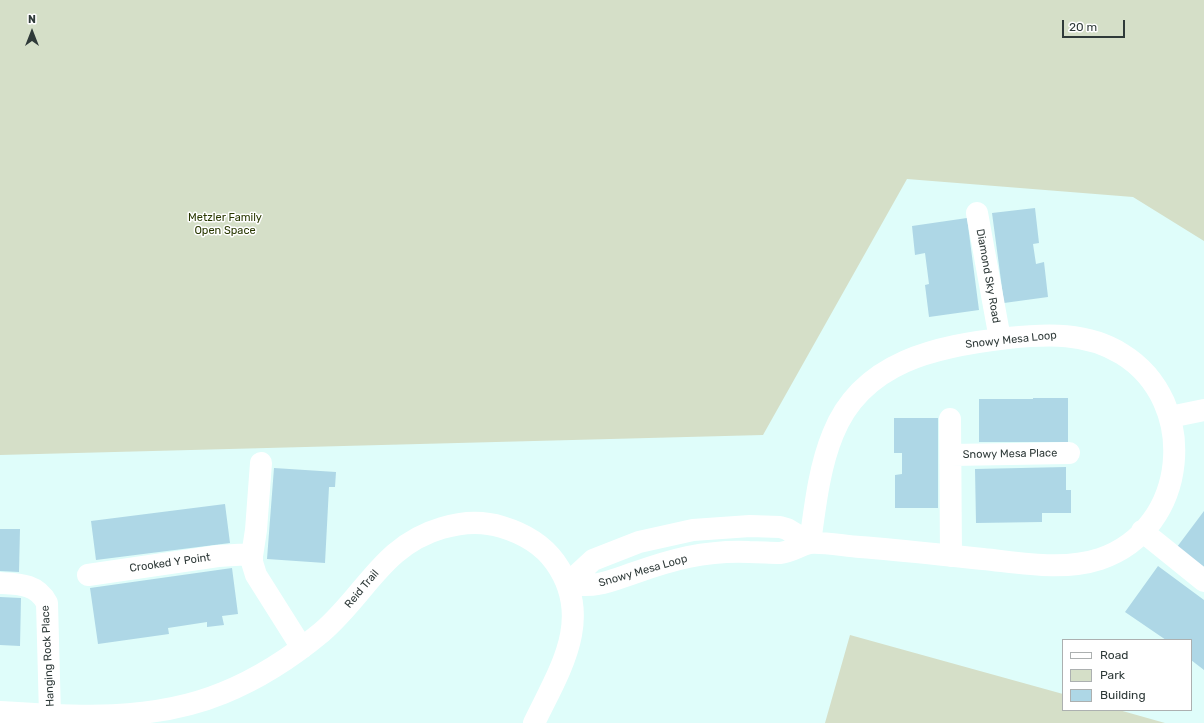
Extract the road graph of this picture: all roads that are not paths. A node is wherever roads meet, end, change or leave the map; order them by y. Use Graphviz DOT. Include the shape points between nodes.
graph roads {
  1 [pos="977,213"];
  2 [pos="1000,339"];
  3 [pos="1204,410"];
  4 [pos="1170,418"];
  5 [pos="950,419"];
  6 [pos="1069,453"];
  7 [pos="950,455"];
  8 [pos="261,463"];
  9 [pos="1142,531"];
  10 [pos="810,543"];
  11 [pos="252,554"];
  12 [pos="950,556"];
  13 [pos="88,575"];
  14 [pos="1204,581"];
  15 [pos="0,583"];
  16 [pos="567,584"];
  17 [pos="302,648"];
  18 [pos="0,712"];
  19 [pos="50,715"];
  20 [pos="534,723"];
  1 -- 2 [label="street, Diamond Sky Road"];
  2 -- 4 [label="street, Snowy Mesa Loop" via="1062,335 1111,347 1147,374"];
  2 -- 10 [label="street, Snowy Mesa Loop" via="925,353 891,368 861,391 842,416 831,437 822,472"];
  3 -- 4 [label="street"];
  4 -- 9 [label="street, Snowy Mesa Loop" via="1175,447 1172,477 1157,514"];
  5 -- 7 [label="street, Snowy Mesa Place"];
  6 -- 7 [label="street, Snowy Mesa Place"];
  7 -- 12 [label="street, Snowy Mesa Place"];
  8 -- 11 [label="street"];
  9 -- 12 [label="street, Snowy Mesa Loop" via="1114,553 1074,564 1041,565"];
  9 -- 14 [label="street"];
  10 -- 12 [label="street, Snowy Mesa Loop"];
  10 -- 16 [label="street, Snowy Mesa Loop" via="778,553 739,552 686,557 602,584"];
  11 -- 13 [label="street, Crooked Y Point" via="218,556"];
  11 -- 17 [label="street" via="254,571"];
  15 -- 19 [label="street, Hanging Rock Place" via="31,586 47,603"];
  16 -- 17 [label="street, Reid Trail" via="546,551 522,535 494,525 466,523 451,526 418,537 392,554 338,617"];
  16 -- 20 [label="street, Reid Trail" via="574,614 572,639"];
  17 -- 19 [label="street, Reid Trail" via="249,682 204,700 131,714 77,717"];
  18 -- 19 [label="street, Reid Trail"];
}
